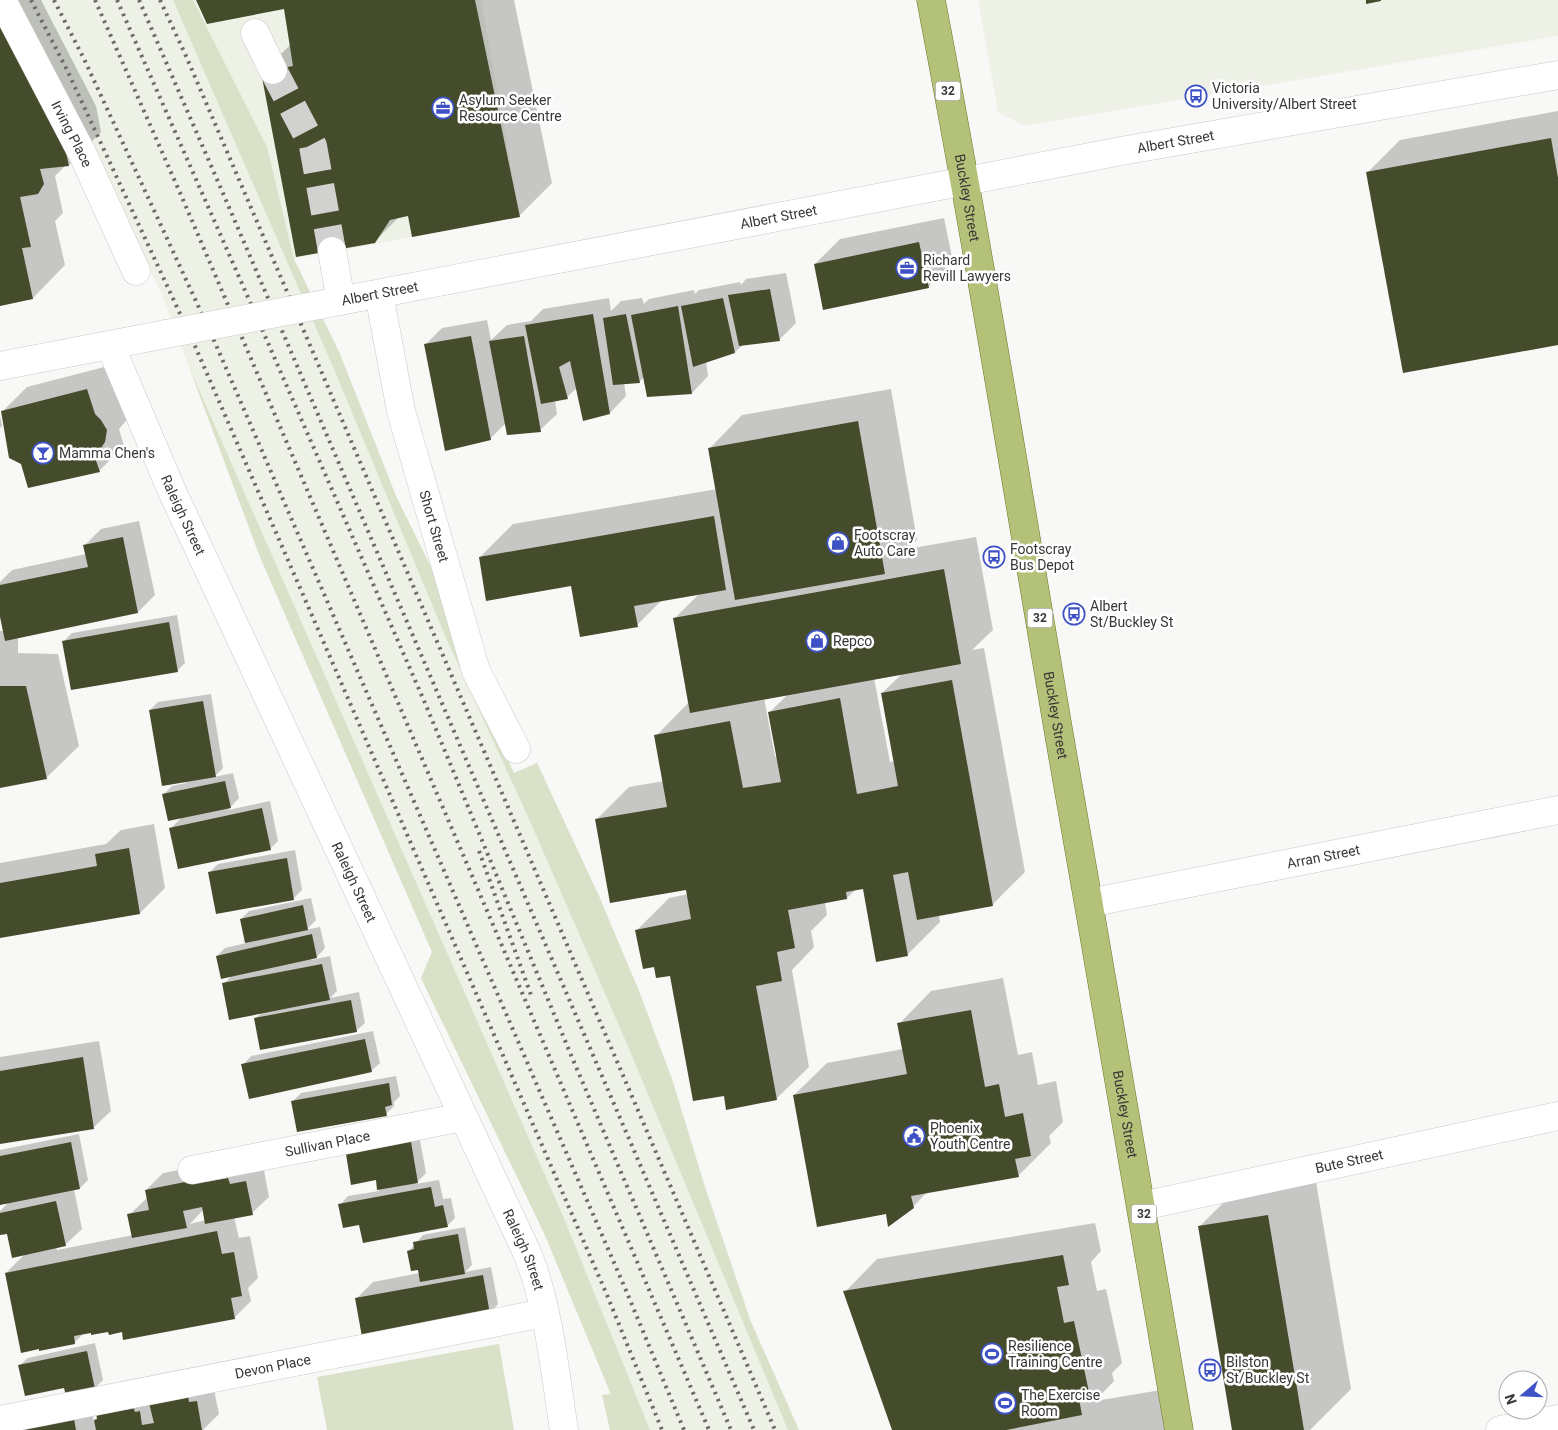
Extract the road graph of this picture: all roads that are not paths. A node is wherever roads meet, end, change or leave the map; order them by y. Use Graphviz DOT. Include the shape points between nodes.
graph roads {
  1 [pos="2,0"];
  2 [pos="931,0"];
  3 [pos="255,33"];
  4 [pos="274,70"];
  5 [pos="1558,75"];
  6 [pos="966,181"];
  7 [pos="332,251"];
  8 [pos="136,271"];
  9 [pos="379,294"];
  10 [pos="330,303"];
  11 [pos="110,345"];
  12 [pos="0,366"];
  13 [pos="516,749"];
  14 [pos="1558,810"];
  15 [pos="1089,903"];
  16 [pos="1558,1116"];
  17 [pos="463,1117"];
  18 [pos="192,1170"];
  19 [pos="1142,1206"];
  20 [pos="544,1313"];
  21 [pos="1558,1418"];
  22 [pos="0,1420"];
  23 [pos="564,1430"];
  24 [pos="1179,1430"];
  25 [pos="1500,1430"];
  1 -- 8 [label="street, Irving Place" via="83,155"];
  2 -- 6 [label="main road, Buckley Street / 32"];
  3 -- 4 [label="street"];
  5 -- 6 [label="street, Albert Street"];
  6 -- 9 [label="street, Albert Street"];
  6 -- 15 [label="main road, Buckley Street / 32"];
  7 -- 10 [label="street"];
  9 -- 10 [label="street, Albert Street"];
  9 -- 13 [label="street, Short Street" via="401,410 476,671"];
  10 -- 11 [label="street, Albert Street, bridge"];
  11 -- 12 [label="street, Albert Street"];
  11 -- 17 [label="street, Raleigh Street" via="171,489"];
  14 -- 15 [label="street, Arran Street"];
  15 -- 19 [label="main road, Buckley Street / 32"];
  16 -- 19 [label="street, Bute Street"];
  17 -- 18 [label="street, Sullivan Place"];
  17 -- 20 [label="street, Raleigh Street" via="528,1255"];
  19 -- 24 [label="main road, Buckley Street / 32"];
  20 -- 22 [label="street, Devon Place"];
  20 -- 23 [label="street, Raleigh Street"];
  21 -- 25 [label="street"];
}
